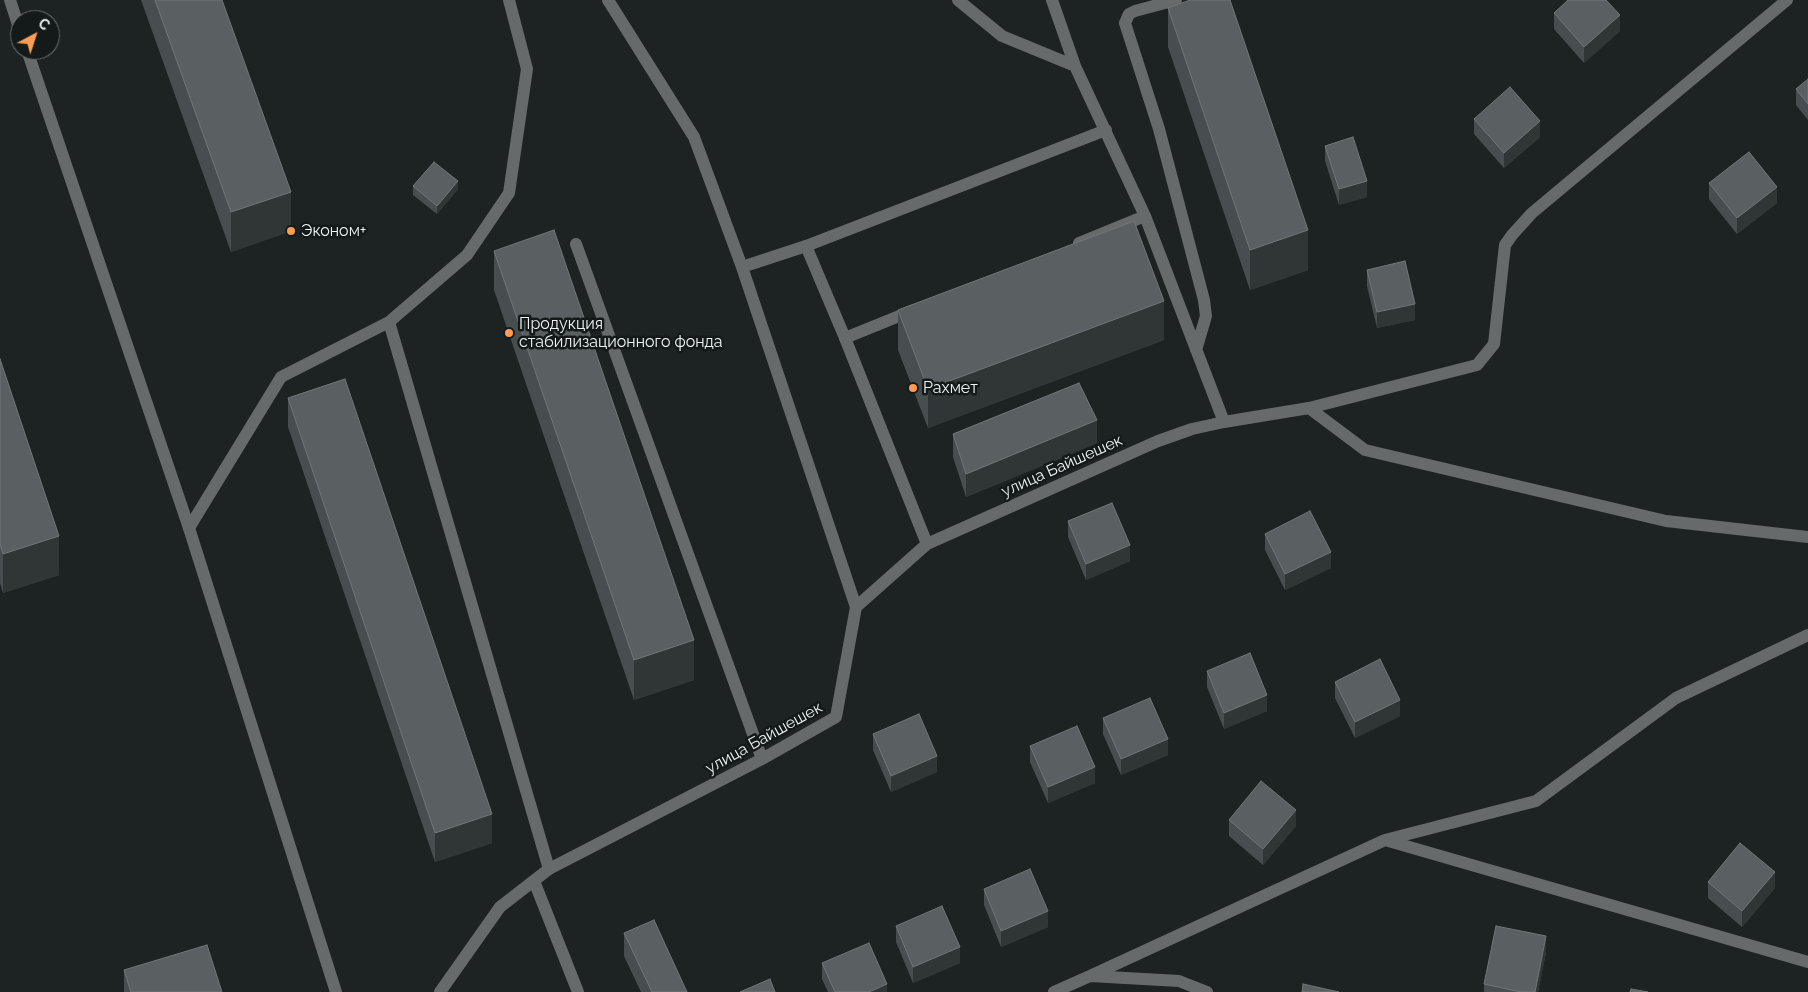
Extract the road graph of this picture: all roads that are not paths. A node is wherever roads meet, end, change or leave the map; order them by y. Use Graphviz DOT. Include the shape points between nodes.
graph roads {
  1 [pos="509,0"];
  2 [pos="608,0"];
  3 [pos="958,0"];
  4 [pos="1052,0"];
  5 [pos="1176,0"];
  6 [pos="1787,0"];
  7 [pos="29,60"];
  8 [pos="1075,66"];
  9 [pos="1106,130"];
  10 [pos="1145,216"];
  11 [pos="576,244"];
  12 [pos="806,246"];
  13 [pos="1063,249"];
  14 [pos="742,267"];
  15 [pos="927,305"];
  16 [pos="389,322"];
  17 [pos="845,338"];
  18 [pos="1196,350"];
  19 [pos="1309,408"];
  20 [pos="1224,422"];
  21 [pos="189,528"];
  22 [pos="1808,536"];
  23 [pos="927,544"];
  24 [pos="856,607"];
  25 [pos="1808,635"];
  26 [pos="762,760"];
  27 [pos="1385,840"];
  28 [pos="549,869"];
  29 [pos="534,880"];
  30 [pos="1808,962"];
  31 [pos="1090,976"];
  32 [pos="336,992"];
  33 [pos="440,992"];
  34 [pos="578,992"];
  35 [pos="1054,992"];
  36 [pos="1207,992"];
  1 -- 16 [label="street" via="526,69 509,193 467,255"];
  2 -- 14 [label="street" via="694,137"];
  3 -- 8 [label="street" via="1002,36"];
  4 -- 8 [label="street"];
  5 -- 18 [label="street" via="1129,14 1125,23 1160,129 1204,300 1206,316"];
  6 -- 19 [label="street, улица Байшешек" via="1532,213 1512,235 1505,245 1494,344 1477,365"];
  7 -- 21 [label="street"];
  8 -- 9 [label="street"];
  9 -- 10 [label="street"];
  9 -- 12 [label="street"];
  10 -- 13 [label="street"];
  10 -- 18 [label="street"];
  11 -- 26 [label="street"];
  12 -- 14 [label="street"];
  12 -- 17 [label="street"];
  14 -- 24 [label="street"];
  15 -- 17 [label="street"];
  16 -- 21 [label="street" via="281,377"];
  16 -- 28 [label="street"];
  17 -- 23 [label="street"];
  18 -- 20 [label="street"];
  19 -- 20 [label="street, улица Байшешек"];
  19 -- 22 [label="street" via="1365,450 1666,522"];
  20 -- 23 [label="street, улица Байшешек" via="1158,441"];
  21 -- 32 [label="street"];
  23 -- 24 [label="street, улица Байшешек"];
  24 -- 26 [label="street, улица Байшешек" via="836,717"];
  25 -- 27 [label="street" via="1676,698 1536,801"];
  26 -- 28 [label="street, улица Байшешек"];
  27 -- 30 [label="street"];
  27 -- 31 [label="street"];
  28 -- 29 [label="street, улица Байшешек"];
  29 -- 33 [label="street, улица Байшешек" via="500,907"];
  29 -- 34 [label="street"];
  31 -- 35 [label="street"];
  31 -- 36 [label="street" via="1179,981"];
}
